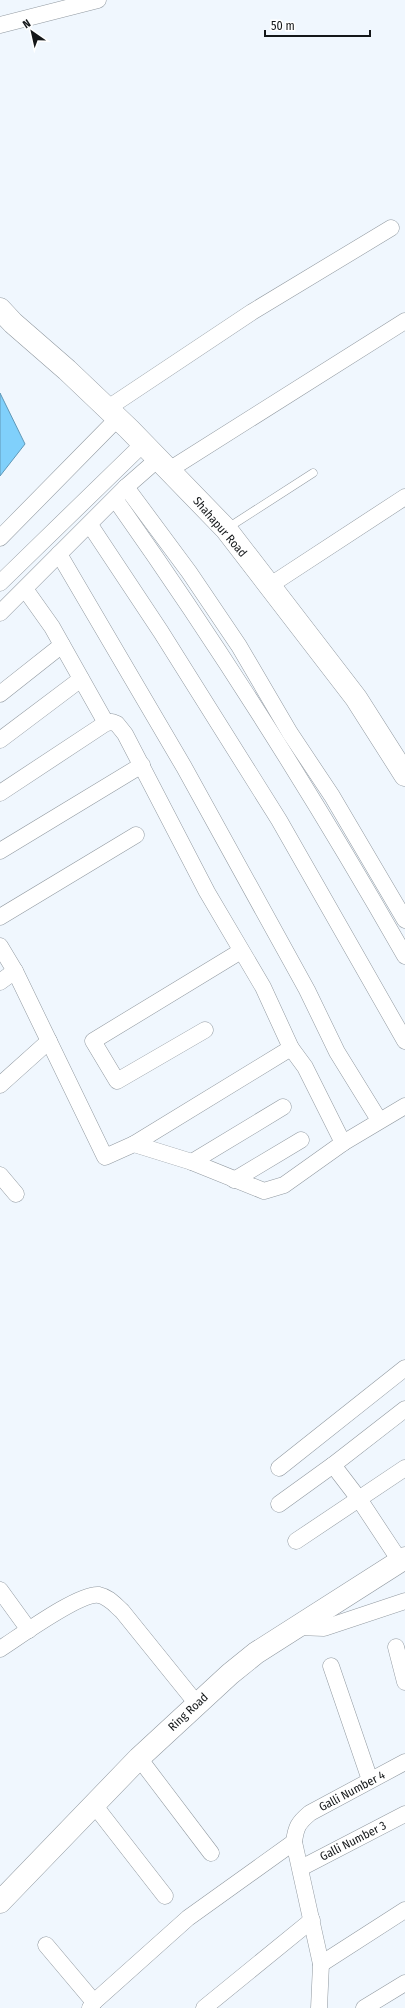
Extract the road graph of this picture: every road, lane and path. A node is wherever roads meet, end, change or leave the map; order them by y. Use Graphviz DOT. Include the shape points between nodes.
graph roads {
  1 [pos="98,0"];
  2 [pos="0,25"];
  3 [pos="391,228"];
  4 [pos="0,309"];
  5 [pos="405,321"];
  6 [pos="113,413"];
  7 [pos="157,458"];
  8 [pos="313,473"];
  9 [pos="126,487"];
  10 [pos="405,497"];
  11 [pos="115,499"];
  12 [pos="90,525"];
  13 [pos="226,529"];
  14 [pos="0,538"];
  15 [pos="59,554"];
  16 [pos="0,582"];
  17 [pos="269,586"];
  18 [pos="25,589"];
  19 [pos="0,612"];
  20 [pos="62,645"];
  21 [pos="81,679"];
  22 [pos="0,694"];
  23 [pos="106,723"];
  24 [pos="0,740"];
  25 [pos="142,765"];
  26 [pos="405,776"];
  27 [pos="0,793"];
  28 [pos="136,835"];
  29 [pos="0,851"];
  30 [pos="0,917"];
  31 [pos="405,920"];
  32 [pos="0,946"];
  33 [pos="241,951"];
  34 [pos="405,956"];
  35 [pos="15,970"];
  36 [pos="0,982"];
  37 [pos="205,1030"];
  38 [pos="49,1041"];
  39 [pos="405,1041"];
  40 [pos="291,1048"];
  41 [pos="0,1085"];
  42 [pos="405,1106"];
  43 [pos="283,1107"];
  44 [pos="379,1120"];
  45 [pos="301,1140"];
  46 [pos="343,1143"];
  47 [pos="134,1144"];
  48 [pos="192,1162"];
  49 [pos="0,1176"];
  50 [pos="234,1180"];
  51 [pos="16,1194"];
  52 [pos="405,1368"];
  53 [pos="405,1409"];
  54 [pos="333,1465"];
  55 [pos="279,1468"];
  56 [pos="405,1468"];
  57 [pos="359,1499"];
  58 [pos="279,1504"];
  59 [pos="296,1541"];
  60 [pos="402,1559"];
  61 [pos="0,1590"];
  62 [pos="405,1601"];
  63 [pos="298,1627"];
  64 [pos="29,1630"];
  65 [pos="396,1647"];
  66 [pos="0,1649"];
  67 [pos="331,1666"];
  68 [pos="405,1682"];
  69 [pos="196,1704"];
  70 [pos="139,1758"];
  71 [pos="405,1762"];
  72 [pos="370,1780"];
  73 [pos="95,1806"];
  74 [pos="405,1814"];
  75 [pos="294,1842"];
  76 [pos="211,1853"];
  77 [pos="301,1868"];
  78 [pos="165,1896"];
  79 [pos="0,1902"];
  80 [pos="405,1910"];
  81 [pos="312,1920"];
  82 [pos="46,1945"];
  83 [pos="321,1964"];
  84 [pos="405,1983"];
  85 [pos="92,2005"];
  86 [pos="204,2008"];
  87 [pos="319,2008"];
  88 [pos="364,2008"];
  1 -- 2 [label="street"];
  3 -- 6 [label="street" via="252,312"];
  4 -- 6 [label="main road, Shahapur Road"];
  5 -- 7 [label="street"];
  6 -- 7 [label="main road, Shahapur Road"];
  6 -- 14 [label="street"];
  7 -- 9 [label="street"];
  7 -- 13 [label="main road, Shahapur Road"];
  7 -- 16 [label="street"];
  8 -- 13 [label="lane"];
  9 -- 11 [label="street"];
  9 -- 31 [label="street" via="189,572 239,646"];
  10 -- 17 [label="street"];
  11 -- 12 [label="street"];
  11 -- 34 [label="street" via="182,594 228,666"];
  12 -- 15 [label="street"];
  12 -- 39 [label="street" via="161,632 279,820"];
  13 -- 17 [label="main road, Shahapur Road"];
  15 -- 18 [label="street"];
  15 -- 44 [label="street" via="203,801 307,990 338,1052"];
  17 -- 26 [label="main road, Shahapur Road" via="356,698"];
  18 -- 19 [label="street"];
  18 -- 20 [label="street"];
  20 -- 21 [label="street"];
  20 -- 22 [label="street"];
  21 -- 23 [label="street"];
  21 -- 24 [label="street"];
  23 -- 25 [label="street" via="117,724"];
  23 -- 27 [label="street"];
  25 -- 29 [label="street"];
  25 -- 33 [label="street" via="207,892"];
  28 -- 30 [label="street"];
  32 -- 35 [label="street"];
  33 -- 37 [label="street" via="93,1041 117,1081"];
  33 -- 40 [label="street" via="262,987"];
  35 -- 36 [label="street"];
  35 -- 38 [label="street"];
  38 -- 41 [label="street"];
  38 -- 47 [label="street" via="105,1157"];
  40 -- 46 [label="street" via="305,1067"];
  40 -- 47 [label="street"];
  42 -- 44 [label="street"];
  43 -- 48 [label="street"];
  44 -- 46 [label="street"];
  45 -- 50 [label="street"];
  46 -- 50 [label="street" via="284,1185 264,1191"];
  47 -- 48 [label="street"];
  48 -- 50 [label="street"];
  49 -- 51 [label="street"];
  52 -- 55 [label="street"];
  53 -- 54 [label="street"];
  54 -- 57 [label="street"];
  54 -- 58 [label="street"];
  56 -- 57 [label="street"];
  57 -- 59 [label="street"];
  57 -- 60 [label="street"];
  60 -- 63 [label="main road, Ring Road"];
  61 -- 64 [label="street"];
  62 -- 63 [label="street" via="324,1628"];
  63 -- 69 [label="main road, Ring Road" via="256,1653"];
  64 -- 66 [label="street"];
  64 -- 69 [label="street" via="73,1602 90,1595 100,1596 122,1611"];
  65 -- 68 [label="street"];
  67 -- 72 [label="street"];
  69 -- 70 [label="main road, Ring Road"];
  70 -- 73 [label="main road, Ring Road"];
  70 -- 76 [label="street"];
  71 -- 72 [label="street, Galli Number 4"];
  72 -- 75 [label="street, Galli Number 4" via="310,1813 300,1822"];
  73 -- 78 [label="street"];
  73 -- 79 [label="main road, Ring Road"];
  74 -- 77 [label="street, Galli Number 3"];
  75 -- 77 [label="street"];
  75 -- 85 [label="street" via="188,1918"];
  77 -- 81 [label="street"];
  80 -- 83 [label="street"];
  81 -- 83 [label="street"];
  81 -- 86 [label="street"];
  82 -- 85 [label="street"];
  83 -- 87 [label="street"];
  84 -- 88 [label="street"];
}
